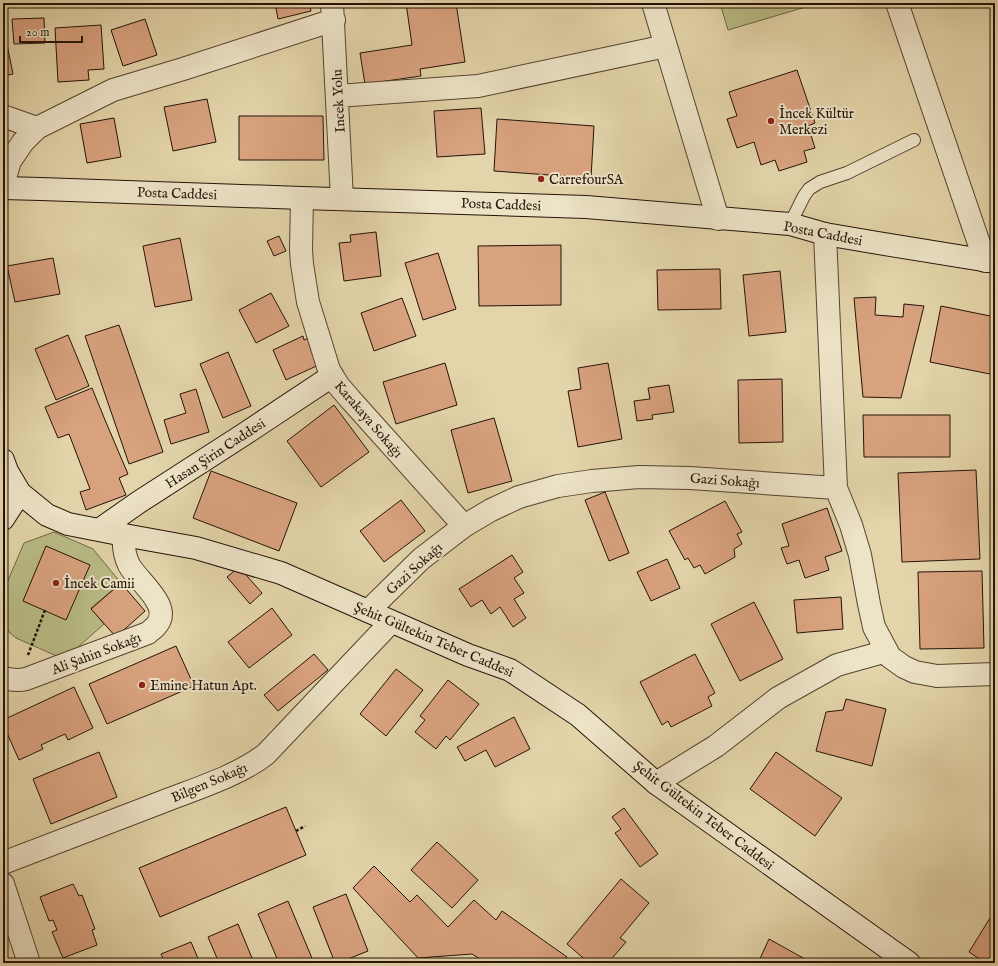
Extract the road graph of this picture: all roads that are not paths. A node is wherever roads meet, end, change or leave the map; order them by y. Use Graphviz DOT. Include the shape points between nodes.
graph roads {
  1 [pos="653,3"];
  2 [pos="897,3"];
  3 [pos="333,12"];
  4 [pos="666,46"];
  5 [pos="337,96"];
  6 [pos="3,116"];
  7 [pos="37,128"];
  8 [pos="914,140"];
  9 [pos="3,185"];
  10 [pos="3,188"];
  11 [pos="302,198"];
  12 [pos="342,199"];
  13 [pos="718,218"];
  14 [pos="790,224"];
  15 [pos="825,234"];
  16 [pos="990,261"];
  17 [pos="332,376"];
  18 [pos="3,460"];
  19 [pos="836,488"];
  20 [pos="20,493"];
  21 [pos="3,519"];
  22 [pos="464,526"];
  23 [pos="99,530"];
  24 [pos="124,536"];
  25 [pos="368,610"];
  26 [pos="391,622"];
  27 [pos="887,651"];
  28 [pos="995,674"];
  29 [pos="10,680"];
  30 [pos="656,783"];
  31 [pos="3,863"];
  32 [pos="3,884"];
  33 [pos="29,963"];
  34 [pos="909,963"];
  1 -- 4 [label="street"];
  2 -- 16 [label="street"];
  3 -- 5 [label="street, Incek Yolu"];
  3 -- 7 [label="street" via="183,69 113,90"];
  4 -- 5 [label="street" via="478,86"];
  4 -- 13 [label="street"];
  5 -- 12 [label="street, Incek Yolu"];
  6 -- 7 [label="street"];
  7 -- 9 [label="street" via="10,161"];
  8 -- 14 [label="lane" via="809,189"];
  10 -- 11 [label="street, Posta Caddesi"];
  11 -- 12 [label="street, Posta Caddesi"];
  11 -- 17 [label="street, Karakaya Sokağı" via="301,250 304,282 314,324"];
  12 -- 13 [label="street, Posta Caddesi" via="586,207"];
  13 -- 14 [label="street, Posta Caddesi"];
  14 -- 15 [label="street, Posta Caddesi"];
  15 -- 16 [label="street, Posta Caddesi"];
  15 -- 19 [label="street"];
  17 -- 22 [label="street, Karakaya Sokağı"];
  17 -- 23 [label="street, Hasan Şirin Caddesi"];
  18 -- 20 [label="street, Şehit Gültekin Teber Caddesi"];
  19 -- 22 [label="street, Gazi Sokağı" via="690,478 639,477 592,480 519,497"];
  19 -- 27 [label="street" via="860,555 874,627"];
  20 -- 21 [label="street"];
  20 -- 23 [label="street, Şehit Gültekin Teber Caddesi" via="47,515 68,524"];
  22 -- 25 [label="street, Gazi Sokağı" via="421,559"];
  23 -- 24 [label="street, Şehit Gültekin Teber Caddesi"];
  24 -- 25 [label="street, Şehit Gültekin Teber Caddesi" via="196,548 281,573"];
  24 -- 29 [label="street, Ali Şahin Sokağı" via="125,556 130,566 161,608 160,620 156,627 148,633 26,679"];
  25 -- 26 [label="street, Şehit Gültekin Teber Caddesi"];
  26 -- 30 [label="street, Şehit Gültekin Teber Caddesi" via="510,670 578,715"];
  26 -- 31 [label="street, Bilgen Sokağı" via="257,761 200,788"];
  27 -- 28 [label="street" via="890,657 915,672 937,676"];
  27 -- 30 [label="street" via="837,665 778,698 716,746"];
  30 -- 34 [label="street, Şehit Gültekin Teber Caddesi"];
  32 -- 33 [label="street"];
}
